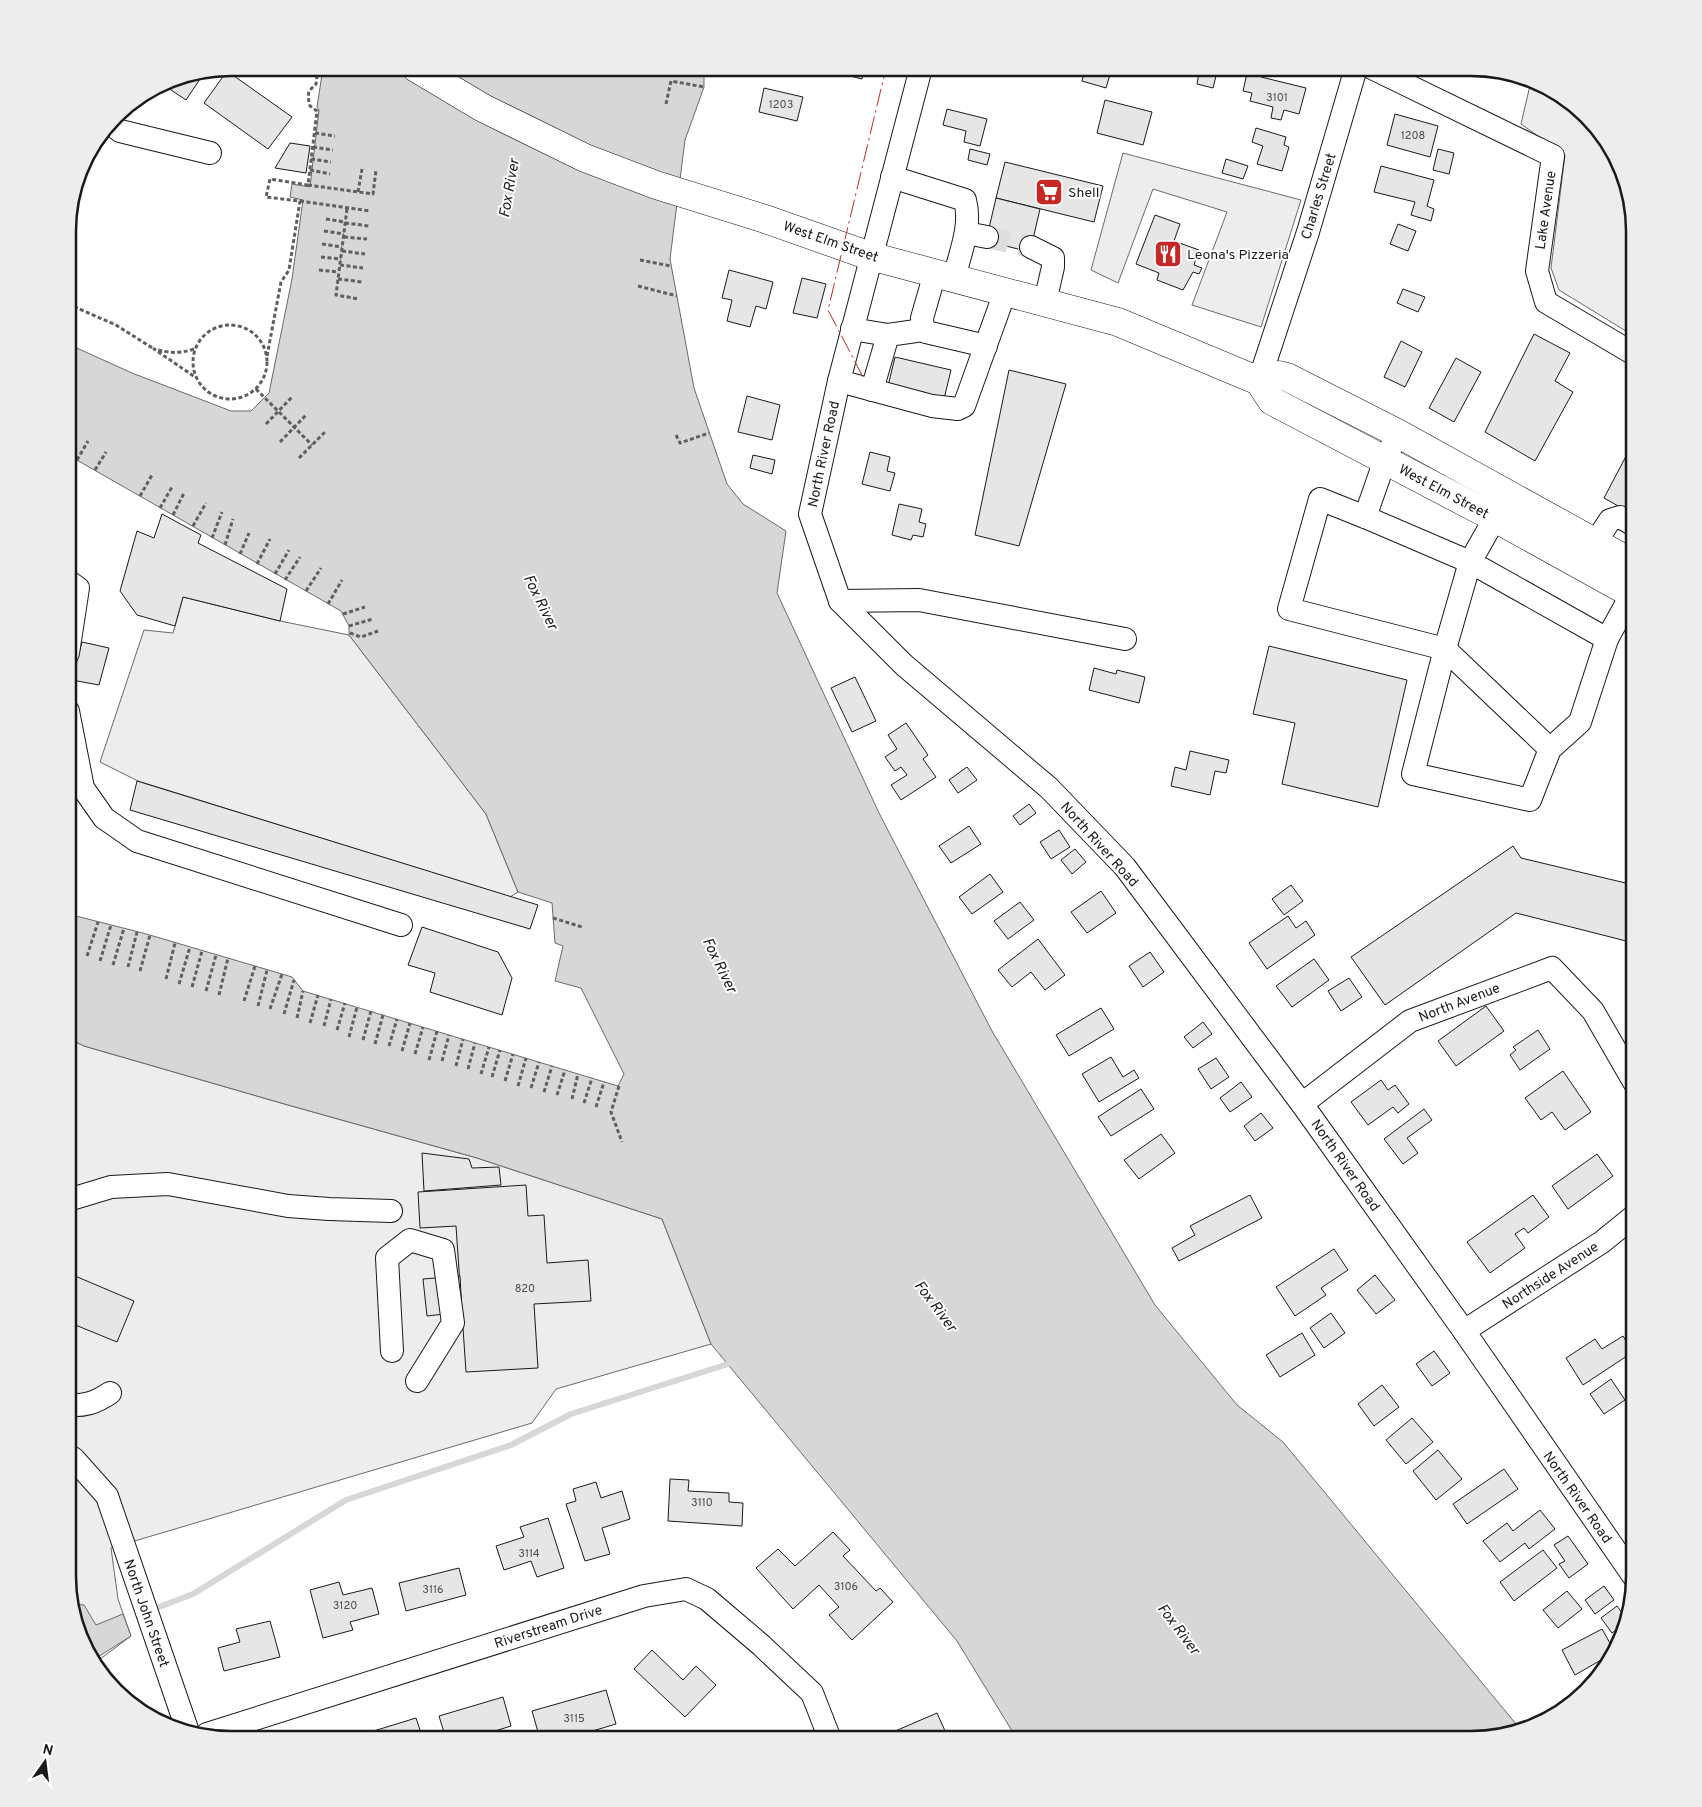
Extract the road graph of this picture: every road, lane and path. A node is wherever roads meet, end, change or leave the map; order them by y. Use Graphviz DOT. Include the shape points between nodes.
graph roads {
  1 [pos="317,76"];
  2 [pos="430,76"];
  3 [pos="919,77"];
  4 [pos="1353,77"];
  5 [pos="1390,77"];
  6 [pos="704,87"];
  7 [pos="666,104"];
  8 [pos="116,128"];
  9 [pos="315,133"];
  10 [pos="334,136"];
  11 [pos="313,147"];
  12 [pos="333,150"];
  13 [pos="210,154"];
  14 [pos="312,158"];
  15 [pos="331,162"];
  16 [pos="362,169"];
  17 [pos="310,170"];
  18 [pos="376,170"];
  19 [pos="330,174"];
  20 [pos="892,177"];
  21 [pos="308,185"];
  22 [pos="358,192"];
  23 [pos="300,201"];
  24 [pos="347,209"];
  25 [pos="370,211"];
  26 [pos="326,219"];
  27 [pos="345,222"];
  28 [pos="369,226"];
  29 [pos="324,231"];
  30 [pos="344,236"];
  31 [pos="367,240"];
  32 [pos="322,244"];
  33 [pos="1031,246"];
  34 [pos="342,249"];
  35 [pos="365,254"];
  36 [pos="870,256"];
  37 [pos="321,257"];
  38 [pos="341,259"];
  39 [pos="640,260"];
  40 [pos="340,265"];
  41 [pos="671,266"];
  42 [pos="363,268"];
  43 [pos="319,270"];
  44 [pos="338,272"];
  45 [pos="944,276"];
  46 [pos="338,279"];
  47 [pos="362,282"];
  48 [pos="638,286"];
  49 [pos="1005,292"];
  50 [pos="677,296"];
  51 [pos="359,299"];
  52 [pos="1045,302"];
  53 [pos="77,308"];
  54 [pos="852,329"];
  55 [pos="923,330"];
  56 [pos="888,335"];
  57 [pos="986,346"];
  58 [pos="154,349"];
  59 [pos="194,349"];
  60 [pos="1626,349"];
  61 [pos="267,356"];
  62 [pos="196,377"];
  63 [pos="839,381"];
  64 [pos="1259,381"];
  65 [pos="256,389"];
  66 [pos="872,390"];
  67 [pos="292,397"];
  68 [pos="279,412"];
  69 [pos="307,414"];
  70 [pos="266,424"];
  71 [pos="294,426"];
  72 [pos="325,432"];
  73 [pos="709,433"];
  74 [pos="1398,434"];
  75 [pos="676,435"];
  76 [pos="88,442"];
  77 [pos="280,442"];
  78 [pos="312,445"];
  79 [pos="106,452"];
  80 [pos="299,458"];
  81 [pos="77,460"];
  82 [pos="1385,460"];
  83 [pos="95,470"];
  84 [pos="152,474"];
  85 [pos="172,486"];
  86 [pos="184,493"];
  87 [pos="1509,495"];
  88 [pos="140,496"];
  89 [pos="206,503"];
  90 [pos="160,508"];
  91 [pos="222,512"];
  92 [pos="173,515"];
  93 [pos="1365,517"];
  94 [pos="1495,518"];
  95 [pos="232,519"];
  96 [pos="1626,520"];
  97 [pos="193,526"];
  98 [pos="249,533"];
  99 [pos="212,538"];
  100 [pos="270,539"];
  101 [pos="1595,542"];
  102 [pos="225,544"];
  103 [pos="289,550"];
  104 [pos="240,554"];
  105 [pos="300,557"];
  106 [pos="1626,559"];
  107 [pos="1470,562"];
  108 [pos="258,564"];
  109 [pos="1581,566"];
  110 [pos="321,568"];
  111 [pos="276,574"];
  112 [pos="285,580"];
  113 [pos="342,580"];
  114 [pos="1626,589"];
  115 [pos="306,591"];
  116 [pos="840,601"];
  117 [pos="328,604"];
  118 [pos="1626,606"];
  119 [pos="365,607"];
  120 [pos="343,614"];
  121 [pos="373,619"];
  122 [pos="349,626"];
  123 [pos="378,631"];
  124 [pos="350,633"];
  125 [pos="1125,638"];
  126 [pos="1606,639"];
  127 [pos="1445,649"];
  128 [pos="1550,749"];
  129 [pos="77,755"];
  130 [pos="553,918"];
  131 [pos="98,922"];
  132 [pos="111,925"];
  133 [pos="401,925"];
  134 [pos="582,926"];
  135 [pos="124,928"];
  136 [pos="137,932"];
  137 [pos="150,935"];
  138 [pos="175,943"];
  139 [pos="190,947"];
  140 [pos="202,951"];
  141 [pos="216,955"];
  142 [pos="88,956"];
  143 [pos="228,958"];
  144 [pos="100,961"];
  145 [pos="113,964"];
  146 [pos="255,966"];
  147 [pos="128,967"];
  148 [pos="267,970"];
  149 [pos="140,971"];
  150 [pos="282,974"];
  151 [pos="166,979"];
  152 [pos="294,980"];
  153 [pos="179,984"];
  154 [pos="192,987"];
  155 [pos="206,991"];
  156 [pos="303,991"];
  157 [pos="218,995"];
  158 [pos="318,995"];
  159 [pos="331,999"];
  160 [pos="244,1002"];
  161 [pos="345,1003"];
  162 [pos="258,1006"];
  163 [pos="357,1007"];
  164 [pos="270,1009"];
  165 [pos="371,1011"];
  166 [pos="284,1014"];
  167 [pos="383,1015"];
  168 [pos="297,1018"];
  169 [pos="397,1019"];
  170 [pos="310,1023"];
  171 [pos="410,1023"];
  172 [pos="324,1026"];
  173 [pos="423,1027"];
  174 [pos="336,1030"];
  175 [pos="437,1031"];
  176 [pos="449,1035"];
  177 [pos="349,1037"];
  178 [pos="463,1039"];
  179 [pos="363,1040"];
  180 [pos="475,1042"];
  181 [pos="376,1044"];
  182 [pos="390,1046"];
  183 [pos="489,1047"];
  184 [pos="500,1050"];
  185 [pos="402,1051"];
  186 [pos="415,1054"];
  187 [pos="513,1054"];
  188 [pos="526,1058"];
  189 [pos="429,1060"];
  190 [pos="442,1061"];
  191 [pos="539,1062"];
  192 [pos="456,1066"];
  193 [pos="552,1066"];
  194 [pos="1626,1068"];
  195 [pos="468,1069"];
  196 [pos="565,1070"];
  197 [pos="481,1074"];
  198 [pos="578,1074"];
  199 [pos="492,1076"];
  200 [pos="592,1078"];
  201 [pos="506,1081"];
  202 [pos="604,1082"];
  203 [pos="518,1086"];
  204 [pos="619,1086"];
  205 [pos="532,1088"];
  206 [pos="544,1092"];
  207 [pos="557,1095"];
  208 [pos="572,1099"];
  209 [pos="584,1103"];
  210 [pos="1302,1104"];
  211 [pos="596,1107"];
  212 [pos="622,1142"];
  213 [pos="76,1197"];
  214 [pos="391,1211"];
  215 [pos="1626,1222"];
  216 [pos="1464,1331"];
  217 [pos="392,1351"];
  218 [pos="417,1382"];
  219 [pos="110,1392"];
  220 [pos="76,1406"];
  221 [pos="76,1461"];
  222 [pos="1626,1558"];
  223 [pos="185,1724"];
  224 [pos="220,1730"];
  225 [pos="827,1731"];
  1 -- 9 [label="path" via="308,97 310,106 317,111"];
  2 -- 36 [label="main road, West Elm Street" via="483,108 585,158"];
  3 -- 20 [label="street, North River Road"];
  4 -- 64 [label="street, Charles Street" via="1308,232"];
  5 -- 60 [label="street, Lake Avenue" via="1553,156 1537,271 1546,302"];
  6 -- 7 [label="path" via="671,81"];
  8 -- 13 [label="street"];
  9 -- 10 [label="path"];
  9 -- 11 [label="path"];
  11 -- 12 [label="path"];
  11 -- 14 [label="path"];
  14 -- 15 [label="path"];
  14 -- 17 [label="path"];
  16 -- 22 [label="path"];
  17 -- 19 [label="path"];
  17 -- 21 [label="path"];
  18 -- 22 [label="path" via="373,194"];
  20 -- 36 [label="street, North River Road"];
  20 -- 45 [label="street" via="965,200 968,226 976,235"];
  21 -- 22 [label="path"];
  21 -- 23 [label="path" via="270,178 266,197"];
  23 -- 24 [label="path"];
  23 -- 61 [label="path" via="289,270 281,282"];
  24 -- 25 [label="path"];
  24 -- 27 [label="path"];
  26 -- 27 [label="path"];
  27 -- 28 [label="path"];
  27 -- 30 [label="path"];
  29 -- 30 [label="path"];
  30 -- 31 [label="path"];
  30 -- 34 [label="path"];
  32 -- 34 [label="path"];
  33 -- 52 [label="street" via="1052,258"];
  34 -- 35 [label="path"];
  34 -- 38 [label="path"];
  36 -- 45 [label="main road, West Elm Street"];
  36 -- 54 [label="street, North River Road"];
  37 -- 38 [label="path"];
  38 -- 40 [label="path"];
  39 -- 41 [label="path"];
  40 -- 42 [label="path"];
  40 -- 44 [label="path"];
  43 -- 44 [label="path"];
  44 -- 46 [label="path"];
  45 -- 49 [label="main road, West Elm Street"];
  45 -- 55 [label="street" via="922,318"];
  46 -- 47 [label="path"];
  46 -- 51 [label="path" via="336,296"];
  48 -- 50 [label="path"];
  49 -- 52 [label="main road, West Elm Street"];
  49 -- 57 [label="street"];
  52 -- 64 [label="main road, West Elm Street" via="1118,322"];
  53 -- 58 [label="path" via="116,325"];
  54 -- 56 [label="street"];
  54 -- 63 [label="street, North River Road"];
  55 -- 56 [label="street"];
  55 -- 57 [label="street"];
  56 -- 66 [label="street"];
  57 -- 66 [label="street" via="964,406 958,409 932,406"];
  58 -- 59 [label="path" via="181,353"];
  58 -- 62 [label="path"];
  59 -- 61 [label="path" via="210,330 234,325 256,335"];
  59 -- 62 [label="path" via="192,361"];
  61 -- 65 [label="path" via="264,379"];
  62 -- 65 [label="path" via="209,394 221,399 234,400"];
  63 -- 66 [label="street"];
  63 -- 116 [label="street, North River Road" via="810,514"];
  64 -- 74 [label="main road, West Elm Street" via="1279,374 1287,377"];
  64 -- 82 [label="main road, West Elm Street" via="1272,401"];
  65 -- 68 [label="path"];
  67 -- 68 [label="path"];
  68 -- 70 [label="path"];
  68 -- 71 [label="path"];
  69 -- 71 [label="path"];
  71 -- 77 [label="path"];
  71 -- 78 [label="path"];
  72 -- 78 [label="path"];
  73 -- 75 [label="path" via="680,443"];
  74 -- 82 [label="street"];
  74 -- 87 [label="main road, West Elm Street"];
  76 -- 81 [label="path"];
  78 -- 80 [label="path"];
  79 -- 83 [label="path"];
  82 -- 93 [label="street"];
  82 -- 94 [label="main road, West Elm Street"];
  84 -- 88 [label="path"];
  85 -- 90 [label="path"];
  86 -- 92 [label="path"];
  87 -- 94 [label="street"];
  87 -- 101 [label="main road, West Elm Street"];
  89 -- 97 [label="path"];
  91 -- 99 [label="path"];
  93 -- 107 [label="street"];
  93 -- 127 [label="street" via="1320,499 1289,609"];
  94 -- 107 [label="street"];
  94 -- 109 [label="main road, West Elm Street"];
  95 -- 102 [label="path"];
  96 -- 101 [label="street" via="1620,516 1610,520"];
  98 -- 104 [label="path"];
  100 -- 108 [label="path"];
  101 -- 106 [label="main road, West Elm Street"];
  101 -- 109 [label="street"];
  103 -- 111 [label="path"];
  105 -- 112 [label="path"];
  107 -- 126 [label="street"];
  107 -- 127 [label="street"];
  109 -- 114 [label="main road, West Elm Street"];
  110 -- 115 [label="path"];
  113 -- 117 [label="path"];
  116 -- 125 [label="street" via="919,600"];
  116 -- 210 [label="street, North River Road" via="904,664 1049,788 1125,867"];
  118 -- 126 [label="street"];
  119 -- 120 [label="path"];
  121 -- 122 [label="path"];
  123 -- 124 [label="path" via="361,637"];
  126 -- 128 [label="street" via="1580,722"];
  127 -- 128 [label="street"];
  127 -- 128 [label="street" via="1413,774 1530,800"];
  129 -- 133 [label="street" via="83,788 104,818 137,841"];
  130 -- 134 [label="path"];
  131 -- 142 [label="path"];
  132 -- 144 [label="path"];
  135 -- 145 [label="path"];
  136 -- 147 [label="path"];
  137 -- 149 [label="path"];
  138 -- 151 [label="path"];
  139 -- 153 [label="path"];
  140 -- 154 [label="path"];
  141 -- 155 [label="path"];
  143 -- 157 [label="path"];
  146 -- 160 [label="path"];
  148 -- 162 [label="path"];
  150 -- 164 [label="path"];
  152 -- 166 [label="path"];
  156 -- 168 [label="path"];
  158 -- 170 [label="path"];
  159 -- 172 [label="path"];
  161 -- 174 [label="path"];
  163 -- 177 [label="path"];
  165 -- 179 [label="path"];
  167 -- 181 [label="path"];
  169 -- 182 [label="path"];
  171 -- 185 [label="path"];
  173 -- 186 [label="path"];
  175 -- 189 [label="path"];
  176 -- 190 [label="path"];
  178 -- 192 [label="path"];
  180 -- 195 [label="path"];
  183 -- 197 [label="path"];
  184 -- 199 [label="path"];
  187 -- 201 [label="path"];
  188 -- 203 [label="path"];
  191 -- 205 [label="path"];
  193 -- 206 [label="path"];
  194 -- 210 [label="street, North Avenue" via="1593,1010 1552,968 1410,1021"];
  196 -- 207 [label="path"];
  198 -- 208 [label="path"];
  200 -- 209 [label="path"];
  202 -- 211 [label="path"];
  204 -- 212 [label="path" via="611,1112"];
  210 -- 216 [label="street, North River Road"];
  213 -- 214 [label="street" via="111,1187 168,1184 288,1206"];
  215 -- 216 [label="street, Northside Avenue" via="1602,1242"];
  216 -- 222 [label="street, North River Road"];
  217 -- 218 [label="street" via="387,1258 410,1240 443,1250 453,1323"];
  219 -- 220 [label="street" via="83,1406"];
  221 -- 223 [label="street, North John Street" via="106,1496"];
  224 -- 225 [label="street, Riverstream Drive" via="644,1596 686,1589 707,1600 812,1693"];
}
